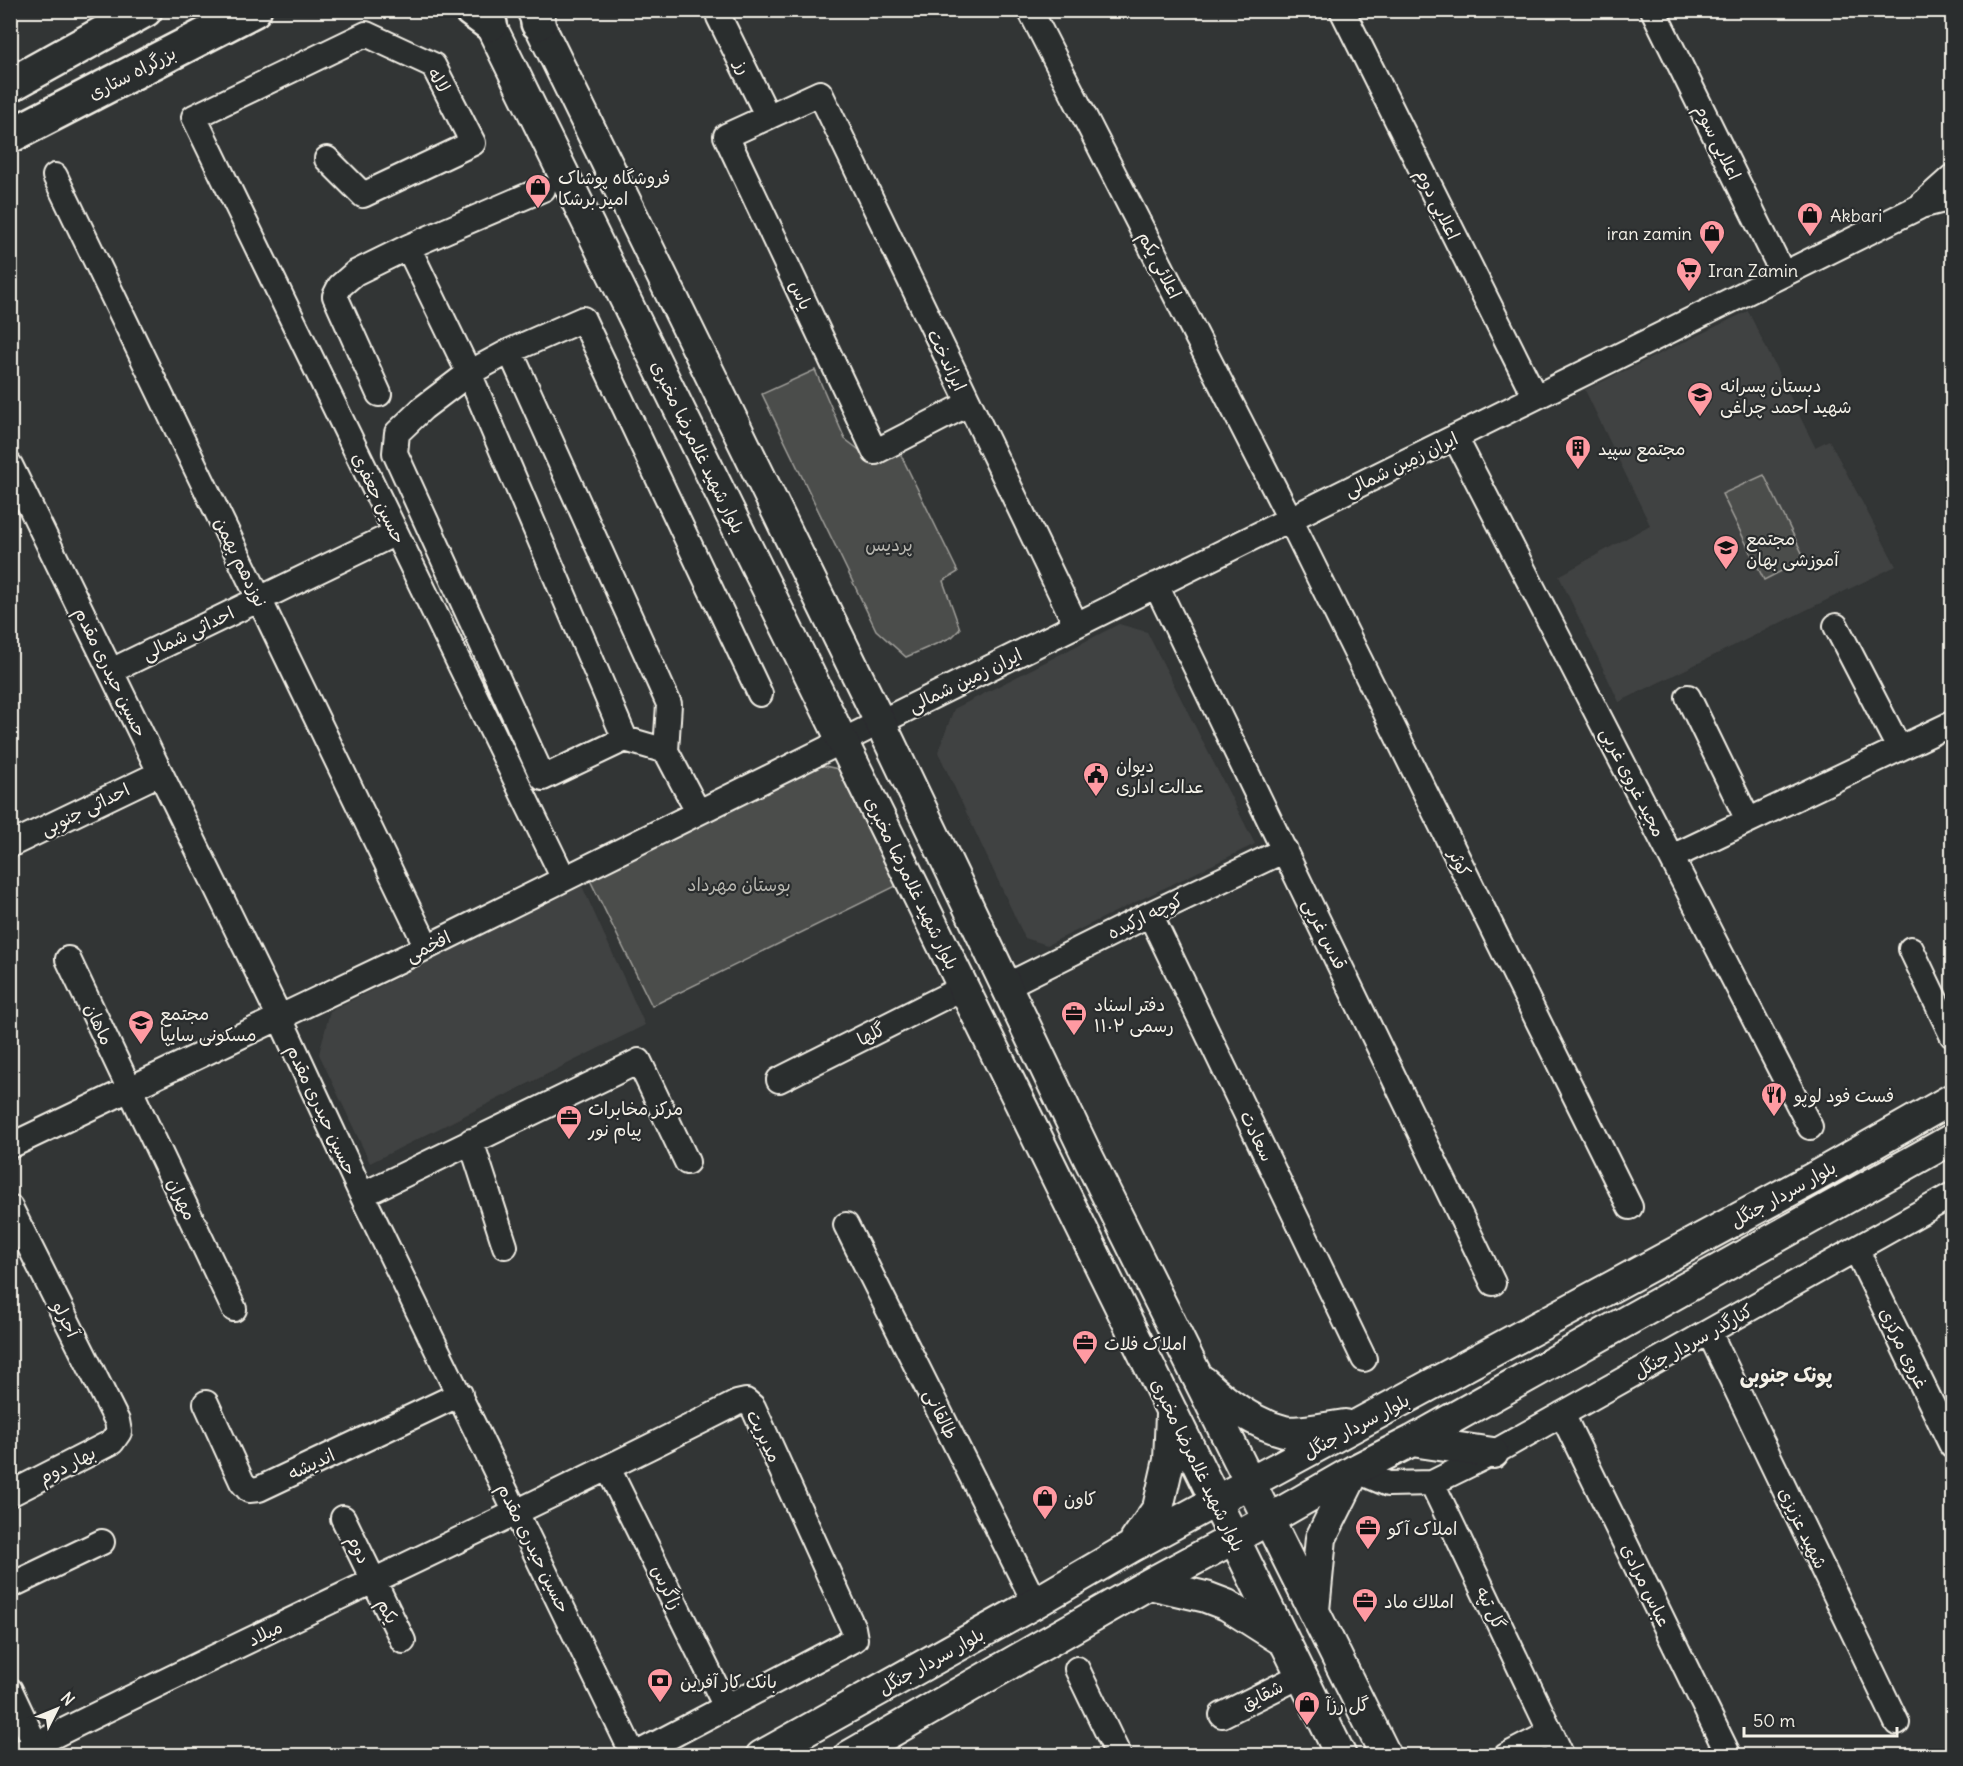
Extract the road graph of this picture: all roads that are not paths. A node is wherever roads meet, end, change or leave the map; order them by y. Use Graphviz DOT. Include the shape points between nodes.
graph roads {
  1 [pos="145,10"];
  2 [pos="254,10"];
  3 [pos="1030,10"];
  4 [pos="1342,10"];
  5 [pos="1653,10"];
  6 [pos="481,15"];
  7 [pos="536,15"];
  8 [pos="719,17"];
  9 [pos="10,85"];
  10 [pos="820,93"];
  11 [pos="194,117"];
  12 [pos="768,117"];
  13 [pos="10,136"];
  14 [pos="327,159"];
  15 [pos="56,176"];
  16 [pos="1953,177"];
  17 [pos="543,189"];
  18 [pos="1953,198"];
  19 [pos="1921,206"];
  20 [pos="408,248"];
  21 [pos="1783,274"];
  22 [pos="510,351"];
  23 [pos="469,373"];
  24 [pos="379,394"];
  25 [pos="1534,397"];
  26 [pos="968,404"];
  27 [pos="1455,437"];
  28 [pos="10,465"];
  29 [pos="1290,519"];
  30 [pos="396,533"];
  31 [pos="1156,585"];
  32 [pos="259,599"];
  33 [pos="1076,625"];
  34 [pos="1836,626"];
  35 [pos="111,671"];
  36 [pos="760,694"];
  37 [pos="1688,698"];
  38 [pos="880,722"];
  39 [pos="1951,724"];
  40 [pos="625,738"];
  41 [pos="842,741"];
  42 [pos="1899,748"];
  43 [pos="666,751"];
  44 [pos="160,772"];
  45 [pos="698,812"];
  46 [pos="1748,820"];
  47 [pos="10,845"];
  48 [pos="1285,850"];
  49 [pos="1672,856"];
  50 [pos="564,879"];
  51 [pos="1150,914"];
  52 [pos="427,947"];
  53 [pos="1911,949"];
  54 [pos="68,959"];
  55 [pos="1006,986"];
  56 [pos="964,987"];
  57 [pos="280,1018"];
  58 [pos="1953,1035"];
  59 [pos="779,1080"];
  60 [pos="130,1090"];
  61 [pos="1953,1099"];
  62 [pos="1810,1127"];
  63 [pos="1953,1140"];
  64 [pos="471,1141"];
  65 [pos="10,1146"];
  66 [pos="687,1162"];
  67 [pos="362,1195"];
  68 [pos="1951,1201"];
  69 [pos="10,1207"];
  70 [pos="1630,1207"];
  71 [pos="846,1225"];
  72 [pos="505,1246"];
  73 [pos="1856,1249"];
  74 [pos="1492,1283"];
  75 [pos="234,1309"];
  76 [pos="1709,1332"];
  77 [pos="1364,1359"];
  78 [pos="1195,1374"];
  79 [pos="460,1394"];
  80 [pos="206,1402"];
  81 [pos="1171,1409"];
  82 [pos="1562,1414"];
  83 [pos="1359,1424"];
  84 [pos="119,1432"];
  85 [pos="1412,1441"];
  86 [pos="1953,1446"];
  87 [pos="1493,1453"];
  88 [pos="608,1468"];
  89 [pos="1355,1470"];
  90 [pos="1250,1483"];
  91 [pos="1432,1483"];
  92 [pos="10,1494"];
  93 [pos="1216,1501"];
  94 [pos="516,1511"];
  95 [pos="343,1518"];
  96 [pos="1268,1520"];
  97 [pos="1235,1539"];
  98 [pos="102,1542"];
  99 [pos="1131,1547"];
  100 [pos="374,1581"];
  101 [pos="1149,1584"];
  102 [pos="10,1586"];
  103 [pos="1035,1604"];
  104 [pos="1314,1610"];
  105 [pos="403,1641"];
  106 [pos="1285,1642"];
  107 [pos="1077,1669"];
  108 [pos="1302,1675"];
  109 [pos="10,1690"];
  110 [pos="726,1707"];
  111 [pos="1222,1715"];
  112 [pos="1897,1723"];
  113 [pos="1550,1733"];
  114 [pos="38,1750"];
  115 [pos="13,1755"];
  116 [pos="634,1755"];
  117 [pos="761,1755"];
  118 [pos="849,1755"];
  119 [pos="1119,1755"];
  120 [pos="1341,1755"];
  121 [pos="1386,1755"];
  122 [pos="1506,1755"];
  123 [pos="1562,1755"];
  124 [pos="1729,1755"];
  1 -- 9 [label="highway"];
  2 -- 13 [label="highway, بزرگراه ستاری"];
  3 -- 29 [label="street, اعلائی یکم"];
  4 -- 25 [label="street, اعلایی دوم"];
  5 -- 21 [label="street, اعلایی سوم"];
  6 -- 41 [label="main road, بلوار شهید غلامرضا مخبری"];
  7 -- 38 [label="main road, بلوار شهید غلامرضا مخبری"];
  8 -- 12 [label="street, رز"];
  10 -- 12 [label="street, یاس"];
  10 -- 26 [label="street, ایراندخت"];
  11 -- 14 [label="street, لاله" via="366,34 434,64 473,143 363,195"];
  11 -- 30 [label="street, حسین جعفری"];
  12 -- 26 [label="street, یاس" via="726,136 875,452"];
  15 -- 32 [label="street, نوزدهم بهمن"];
  16 -- 19 [label="street, ایران زمین شمالی"];
  17 -- 20 [label="street"];
  18 -- 19 [label="street, ایران زمین شمالی"];
  19 -- 21 [label="street, ایران زمین شمالی"];
  20 -- 23 [label="street"];
  20 -- 24 [label="street" via="355,273 335,296"];
  21 -- 25 [label="street, ایران زمین شمالی"];
  22 -- 23 [label="street"];
  22 -- 36 [label="street" via="583,319"];
  22 -- 43 [label="street" via="669,704"];
  23 -- 40 [label="street"];
  23 -- 40 [label="street" via="423,408 397,434 395,453 543,778"];
  25 -- 27 [label="street, ایران زمین شمالی"];
  26 -- 33 [label="street, ایراندخت"];
  27 -- 29 [label="street, ایران زمین شمالی"];
  27 -- 49 [label="street, مجید غروی غربی"];
  28 -- 35 [label="street, حسین حیدری مقدم"];
  29 -- 31 [label="street, ایران زمین شمالی"];
  29 -- 70 [label="street, کوثر"];
  30 -- 32 [label="street, احداثی شمالی"];
  30 -- 50 [label="street, حسین جعفری"];
  31 -- 33 [label="street, ایران زمین شمالی"];
  31 -- 48 [label="street, قدس غربی"];
  32 -- 35 [label="street, احداثی شمالی"];
  32 -- 52 [label="street, نوزدهم بهمن"];
  33 -- 38 [label="street, ایران زمین شمالی"];
  34 -- 42 [label="street"];
  35 -- 44 [label="street, حسین حیدری مقدم"];
  37 -- 46 [label="street"];
  38 -- 41 [label="street, ایران زمین شمالی"];
  38 -- 55 [label="main road, بلوار شهید غلامرضا مخبری"];
  39 -- 42 [label="street"];
  40 -- 43 [label="street"];
  41 -- 45 [label="street, افخمی"];
  41 -- 56 [label="main road, بلوار شهید غلامرضا مخبری"];
  42 -- 46 [label="street"];
  43 -- 45 [label="street"];
  44 -- 47 [label="street, احداثی جنوبی"];
  44 -- 57 [label="street, حسین حیدری مقدم"];
  45 -- 50 [label="street, افخمی"];
  46 -- 49 [label="street"];
  48 -- 51 [label="street, کوچه ارکیده"];
  48 -- 74 [label="street, قدس غربی"];
  49 -- 62 [label="street, مجید غروی غربی"];
  50 -- 52 [label="street, افخمی"];
  51 -- 55 [label="street, کوچه ارکیده"];
  51 -- 77 [label="street, سعادت"];
  52 -- 57 [label="street, افخمی"];
  53 -- 58 [label="street"];
  54 -- 60 [label="street, ماهان"];
  55 -- 78 [label="main road, بلوار شهید غلامرضا مخبری"];
  56 -- 59 [label="street, گلها"];
  56 -- 81 [label="main road, بلوار شهید غلامرضا مخبری"];
  57 -- 60 [label="street, افخمی"];
  57 -- 67 [label="street, حسین حیدری مقدم"];
  60 -- 65 [label="street, افخمی"];
  60 -- 75 [label="street, مهران"];
  61 -- 83 [label="main road, بلوار سردار جنگل"];
  63 -- 85 [label="main road, بلوار سردار جنگل"];
  64 -- 66 [label="street" via="639,1061"];
  64 -- 67 [label="street"];
  64 -- 72 [label="street"];
  67 -- 79 [label="street, حسین حیدری مقدم"];
  68 -- 73 [label="street, کنارگذر سردار جنگل"];
  69 -- 84 [label="street, آجرلو"];
  71 -- 103 [label="street, طالقانی"];
  73 -- 76 [label="street, کنارگذر سردار جنگل"];
  73 -- 86 [label="street, غروی مرکزی"];
  76 -- 82 [label="street, کنارگذر سردار جنگل"];
  76 -- 112 [label="street, شهید عزیزی"];
  78 -- 83 [label="main road" via="1226,1402 1253,1419 1285,1431"];
  78 -- 90 [label="main road, بلوار شهید غلامرضا مخبری"];
  79 -- 80 [label="street, اندیشه" via="259,1489 249,1490"];
  79 -- 94 [label="street, حسین حیدری مقدم"];
  81 -- 93 [label="main road, بلوار شهید غلامرضا مخبری"];
  81 -- 99 [label="main road" via="1170,1460 1158,1508"];
  82 -- 87 [label="street, کنارگذر سردار جنگل"];
  82 -- 124 [label="street, عباس مرادی"];
  83 -- 90 [label="main road, بلوار سردار جنگل"];
  84 -- 92 [label="street, بهار دوم" via="112,1442"];
  85 -- 87 [label="main road"];
  85 -- 89 [label="main road, بلوار سردار جنگل"];
  87 -- 91 [label="street, کنارگذر سردار جنگل"];
  88 -- 94 [label="street, مدیریت"];
  88 -- 110 [label="street, زاگرس"];
  88 -- 110 [label="street, مدیریت" via="737,1403 746,1401 753,1407 854,1628 855,1639"];
  89 -- 91 [label="street" via="1388,1484"];
  89 -- 96 [label="main road, بلوار سردار جنگل"];
  89 -- 104 [label="main road" via="1321,1538"];
  90 -- 93 [label="main road, بلوار سردار جنگل"];
  90 -- 96 [label="main road, بلوار شهید غلامرضا مخبری"];
  91 -- 113 [label="street, گل تپه"];
  93 -- 97 [label="main road, بلوار شهید غلامرضا مخبری"];
  93 -- 99 [label="main road, بلوار سردار جنگل"];
  94 -- 100 [label="street, میلاد"];
  94 -- 116 [label="street, حسین حیدری مقدم"];
  95 -- 100 [label="street, دوم"];
  96 -- 97 [label="main road, بلوار سردار جنگل"];
  96 -- 104 [label="main road, بلوار شهید غلامرضا مخبری"];
  97 -- 101 [label="main road, بلوار سردار جنگل"];
  97 -- 106 [label="main road, بلوار شهید غلامرضا مخبری"];
  98 -- 102 [label="street"];
  99 -- 103 [label="main road, بلوار سردار جنگل"];
  100 -- 105 [label="street, یکم"];
  100 -- 114 [label="street, میلاد"];
  101 -- 106 [label="main road" via="1227,1605"];
  101 -- 118 [label="main road, بلوار سردار جنگل"];
  103 -- 117 [label="main road, بلوار سردار جنگل"];
  104 -- 121 [label="main road, بلوار شهید غلامرضا مخبری"];
  106 -- 108 [label="main road, بلوار شهید غلامرضا مخبری"];
  107 -- 119 [label="street"];
  108 -- 111 [label="street, شقایق"];
  108 -- 120 [label="main road, بلوار شهید غلامرضا مخبری"];
  109 -- 114 [label="street"];
  110 -- 116 [label="street"];
  113 -- 122 [label="street"];
  113 -- 123 [label="street, گل تپه"];
  114 -- 115 [label="street, میلاد"];
}
